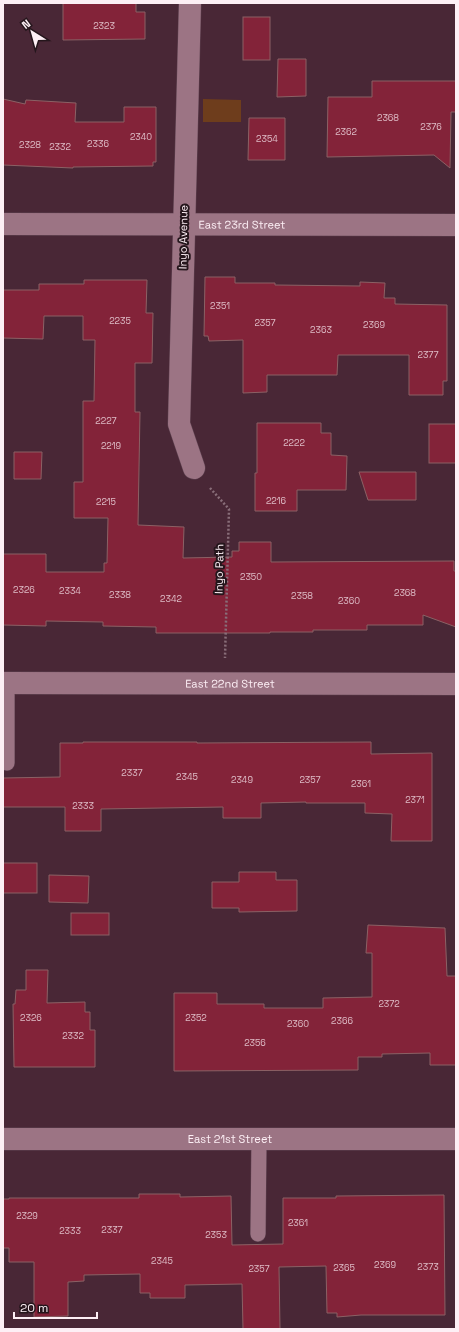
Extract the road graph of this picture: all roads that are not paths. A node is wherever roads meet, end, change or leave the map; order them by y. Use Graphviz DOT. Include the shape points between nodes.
graph roads {
  1 [pos="190,3"];
  2 [pos="3,224"];
  3 [pos="184,225"];
  4 [pos="456,225"];
  5 [pos="194,468"];
  6 [pos="5,684"];
  7 [pos="456,684"];
  8 [pos="7,763"];
  9 [pos="3,1139"];
  10 [pos="259,1139"];
  11 [pos="456,1139"];
  12 [pos="258,1234"];
  1 -- 3 [label="street, Inyo Avenue"];
  2 -- 3 [label="street, East 23rd Street"];
  3 -- 4 [label="street, East 23rd Street"];
  3 -- 5 [label="street, Inyo Avenue" via="179,424"];
  6 -- 7 [label="street, East 22nd Street"];
  6 -- 8 [label="lane"];
  9 -- 10 [label="street, East 21st Street"];
  10 -- 11 [label="street, East 21st Street"];
  10 -- 12 [label="lane"];
}
